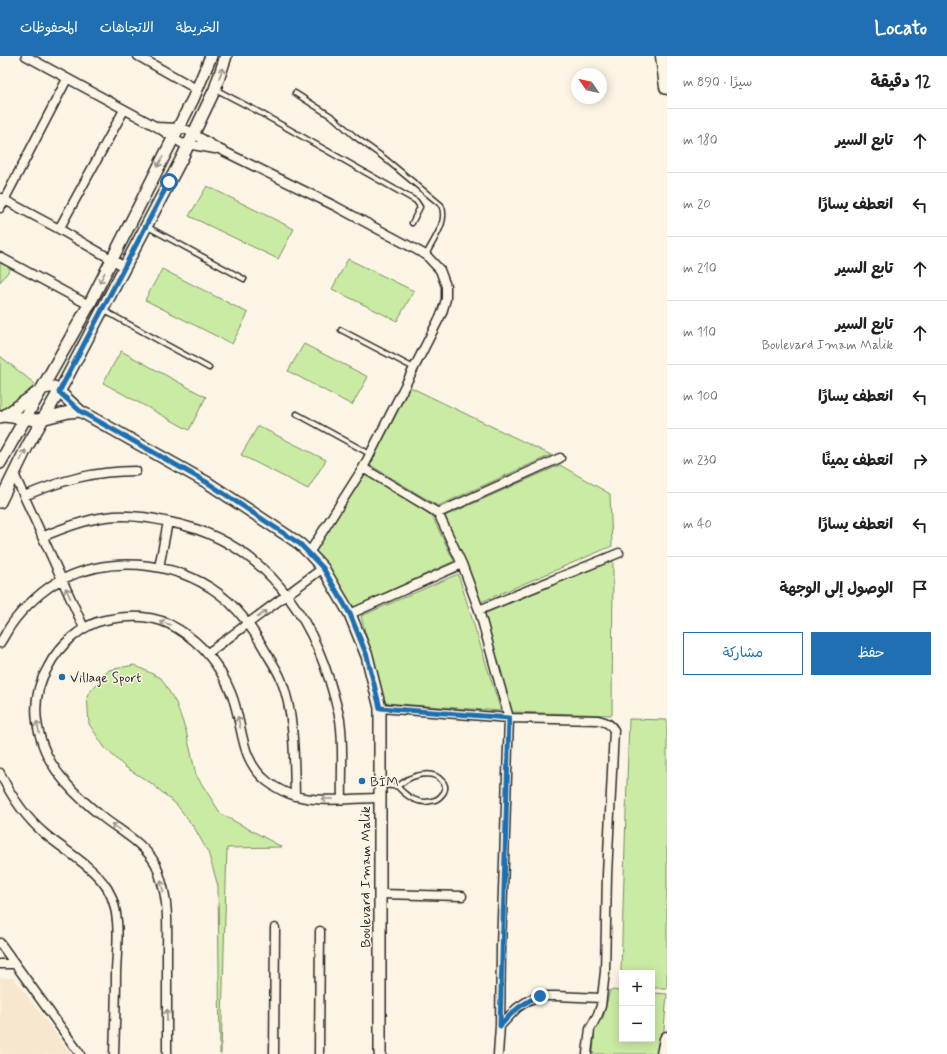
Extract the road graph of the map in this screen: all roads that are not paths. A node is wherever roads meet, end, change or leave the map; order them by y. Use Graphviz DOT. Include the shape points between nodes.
graph roads {
  1 [pos="26,56"];
  2 [pos="138,56"];
  3 [pos="211,56"];
  4 [pos="226,56"];
  5 [pos="663,56"];
  6 [pos="67,79"];
  7 [pos="667,87"];
  8 [pos="215,89"];
  9 [pos="198,90"];
  10 [pos="295,93"];
  11 [pos="124,110"];
  12 [pos="157,127"];
  13 [pos="178,128"];
  14 [pos="193,134"];
  15 [pos="173,138"];
  16 [pos="188,144"];
  17 [pos="219,149"];
  18 [pos="2,199"];
  19 [pos="0,208"];
  20 [pos="412,223"];
  21 [pos="146,226"];
  22 [pos="59,229"];
  23 [pos="426,255"];
  24 [pos="0,257"];
  25 [pos="111,259"];
  26 [pos="125,267"];
  27 [pos="244,279"];
  28 [pos="89,304"];
  29 [pos="103,310"];
  30 [pos="341,330"];
  31 [pos="209,368"];
  32 [pos="414,368"];
  33 [pos="39,392"];
  34 [pos="59,392"];
  35 [pos="80,411"];
  36 [pos="297,414"];
  37 [pos="2,417"];
  38 [pos="44,418"];
  39 [pos="24,419"];
  40 [pos="370,454"];
  41 [pos="560,458"];
  42 [pos="0,463"];
  43 [pos="362,468"];
  44 [pos="136,471"];
  45 [pos="14,474"];
  46 [pos="24,496"];
  47 [pos="0,502"];
  48 [pos="438,513"];
  49 [pos="168,522"];
  50 [pos="42,537"];
  51 [pos="618,552"];
  52 [pos="309,553"];
  53 [pos="462,564"];
  54 [pos="159,567"];
  55 [pos="323,568"];
  56 [pos="62,579"];
  57 [pos="287,595"];
  58 [pos="479,610"];
  59 [pos="350,614"];
  60 [pos="248,624"];
  61 [pos="84,628"];
  62 [pos="0,644"];
  63 [pos="208,653"];
  64 [pos="380,708"];
  65 [pos="509,718"];
  66 [pos="0,774"];
  67 [pos="381,785"];
  68 [pos="397,786"];
  69 [pos="295,796"];
  70 [pos="380,798"];
  71 [pos="342,799"];
  72 [pos="380,894"];
  73 [pos="462,896"];
  74 [pos="275,928"];
  75 [pos="320,931"];
  76 [pos="0,943"];
  77 [pos="0,964"];
  78 [pos="14,964"];
  79 [pos="602,998"];
  80 [pos="500,1026"];
  81 [pos="667,1039"];
  82 [pos="80,1054"];
  83 [pos="114,1054"];
  84 [pos="167,1054"];
  85 [pos="274,1054"];
  86 [pos="319,1054"];
  87 [pos="380,1054"];
  88 [pos="498,1054"];
  89 [pos="587,1054"];
  90 [pos="664,1054"];
  1 -- 6 [label="street"];
  2 -- 9 [label="street"];
  3 -- 9 [label="street"];
  8 -- 4 [label="street, one-way"];
  5 -- 7 [label="highway"];
  6 -- 11 [label="street"];
  6 -- 18 [label="street"];
  8 -- 14 [label="street"];
  8 -- 20 [label="lane" via="416,201 420,207"];
  9 -- 13 [label="street"];
  10 -- 23 [label="lane" via="334,118 441,205 444,210 442,222"];
  11 -- 12 [label="street"];
  11 -- 22 [label="street"];
  12 -- 13 [label="street"];
  12 -- 15 [label="street"];
  13 -- 14 [label="street"];
  13 -- 15 [label="street"];
  14 -- 16 [label="street"];
  14 -- 17 [label="street"];
  15 -- 16 [label="street"];
  15 -- 25 [label="street, one-way"];
  16 -- 17 [label="street"];
  16 -- 21 [label="street"];
  17 -- 23 [label="street" via="335,206"];
  18 -- 19 [label="street"];
  18 -- 22 [label="street"];
  21 -- 26 [label="street"];
  21 -- 27 [label="lane"];
  22 -- 25 [label="street"];
  23 -- 32 [label="street" via="440,270 446,286 446,299 442,313"];
  24 -- 28 [label="street"];
  25 -- 26 [label="street"];
  25 -- 28 [label="street, one-way"];
  26 -- 29 [label="street"];
  28 -- 33 [label="street"];
  29 -- 31 [label="lane"];
  29 -- 34 [label="street"];
  30 -- 32 [label="lane"];
  32 -- 40 [label="street"];
  33 -- 34 [label="street" via="52,387"];
  33 -- 37 [label="street"];
  33 -- 39 [label="street"];
  34 -- 35 [label="street, Boulevard Imam Malik"];
  34 -- 38 [label="street"];
  35 -- 38 [label="street"];
  35 -- 52 [label="street, Boulevard Imam Malik" via="208,483 300,544"];
  36 -- 40 [label="lane"];
  37 -- 39 [label="street"];
  38 -- 39 [label="street"];
  45 -- 38 [label="street, one-way"];
  39 -- 42 [label="street"];
  40 -- 43 [label="street"];
  41 -- 48 [label="street"];
  43 -- 48 [label="street"];
  43 -- 52 [label="street"];
  44 -- 46 [label="street" via="85,475 54,483"];
  45 -- 46 [label="street"];
  45 -- 47 [label="street"];
  46 -- 50 [label="street"];
  48 -- 53 [label="street"];
  49 -- 50 [label="street" via="128,516 105,517 68,526"];
  49 -- 54 [label="street"];
  49 -- 57 [label="street" via="208,533 235,547 268,573"];
  50 -- 56 [label="street"];
  51 -- 58 [label="street"];
  52 -- 55 [label="street, Boulevard Imam Malik"];
  53 -- 58 [label="street"];
  53 -- 59 [label="street"];
  54 -- 56 [label="street" via="124,564 105,566"];
  54 -- 60 [label="street" via="177,572 211,588"];
  55 -- 57 [label="street"];
  55 -- 59 [label="street, Boulevard Imam Malik"];
  61 -- 56 [label="street, one-way"];
  56 -- 62 [label="street" via="22,611"];
  60 -- 57 [label="street, one-way"];
  57 -- 71 [label="street" via="312,635 334,695 340,720"];
  58 -- 65 [label="street"];
  59 -- 64 [label="street, Boulevard Imam Malik" via="367,656"];
  60 -- 63 [label="street"];
  60 -- 69 [label="street" via="280,678 285,693 294,742"];
  63 -- 61 [label="street, one-way" via="190,636 173,625 143,616 100,621"];
  84 -- 61 [label="street, one-way" via="167,909 156,864 146,851 83,802 68,786 55,770 43,747 36,722 40,680 63,645"];
  69 -- 63 [label="street, one-way" via="265,780 248,760 232,695 223,675"];
  64 -- 65 [label="street"];
  64 -- 67 [label="street, Boulevard Imam Malik"];
  65 -- 79 [label="street" via="598,720 612,726 614,730"];
  65 -- 80 [label="street"];
  66 -- 83 [label="street" via="32,822 96,875 107,887 112,898 116,913 117,937"];
  67 -- 68 [label="lane"];
  67 -- 70 [label="street, Boulevard Imam Malik"];
  68 -- 68 [label="lane" via="409,798 426,802 436,800 445,789 441,779 430,774 417,775"];
  71 -- 69 [label="street, one-way"];
  70 -- 71 [label="street"];
  70 -- 72 [label="street, Boulevard Imam Malik"];
  72 -- 73 [label="street"];
  72 -- 87 [label="street, Boulevard Imam Malik"];
  74 -- 85 [label="street"];
  75 -- 86 [label="street"];
  76 -- 78 [label="street"];
  77 -- 78 [label="street"];
  78 -- 82 [label="street"];
  79 -- 80 [label="street" via="540,996 517,1008"];
  79 -- 89 [label="street" via="598,1014 590,1029"];
  80 -- 88 [label="street"];
  81 -- 90 [label="highway"];
}
